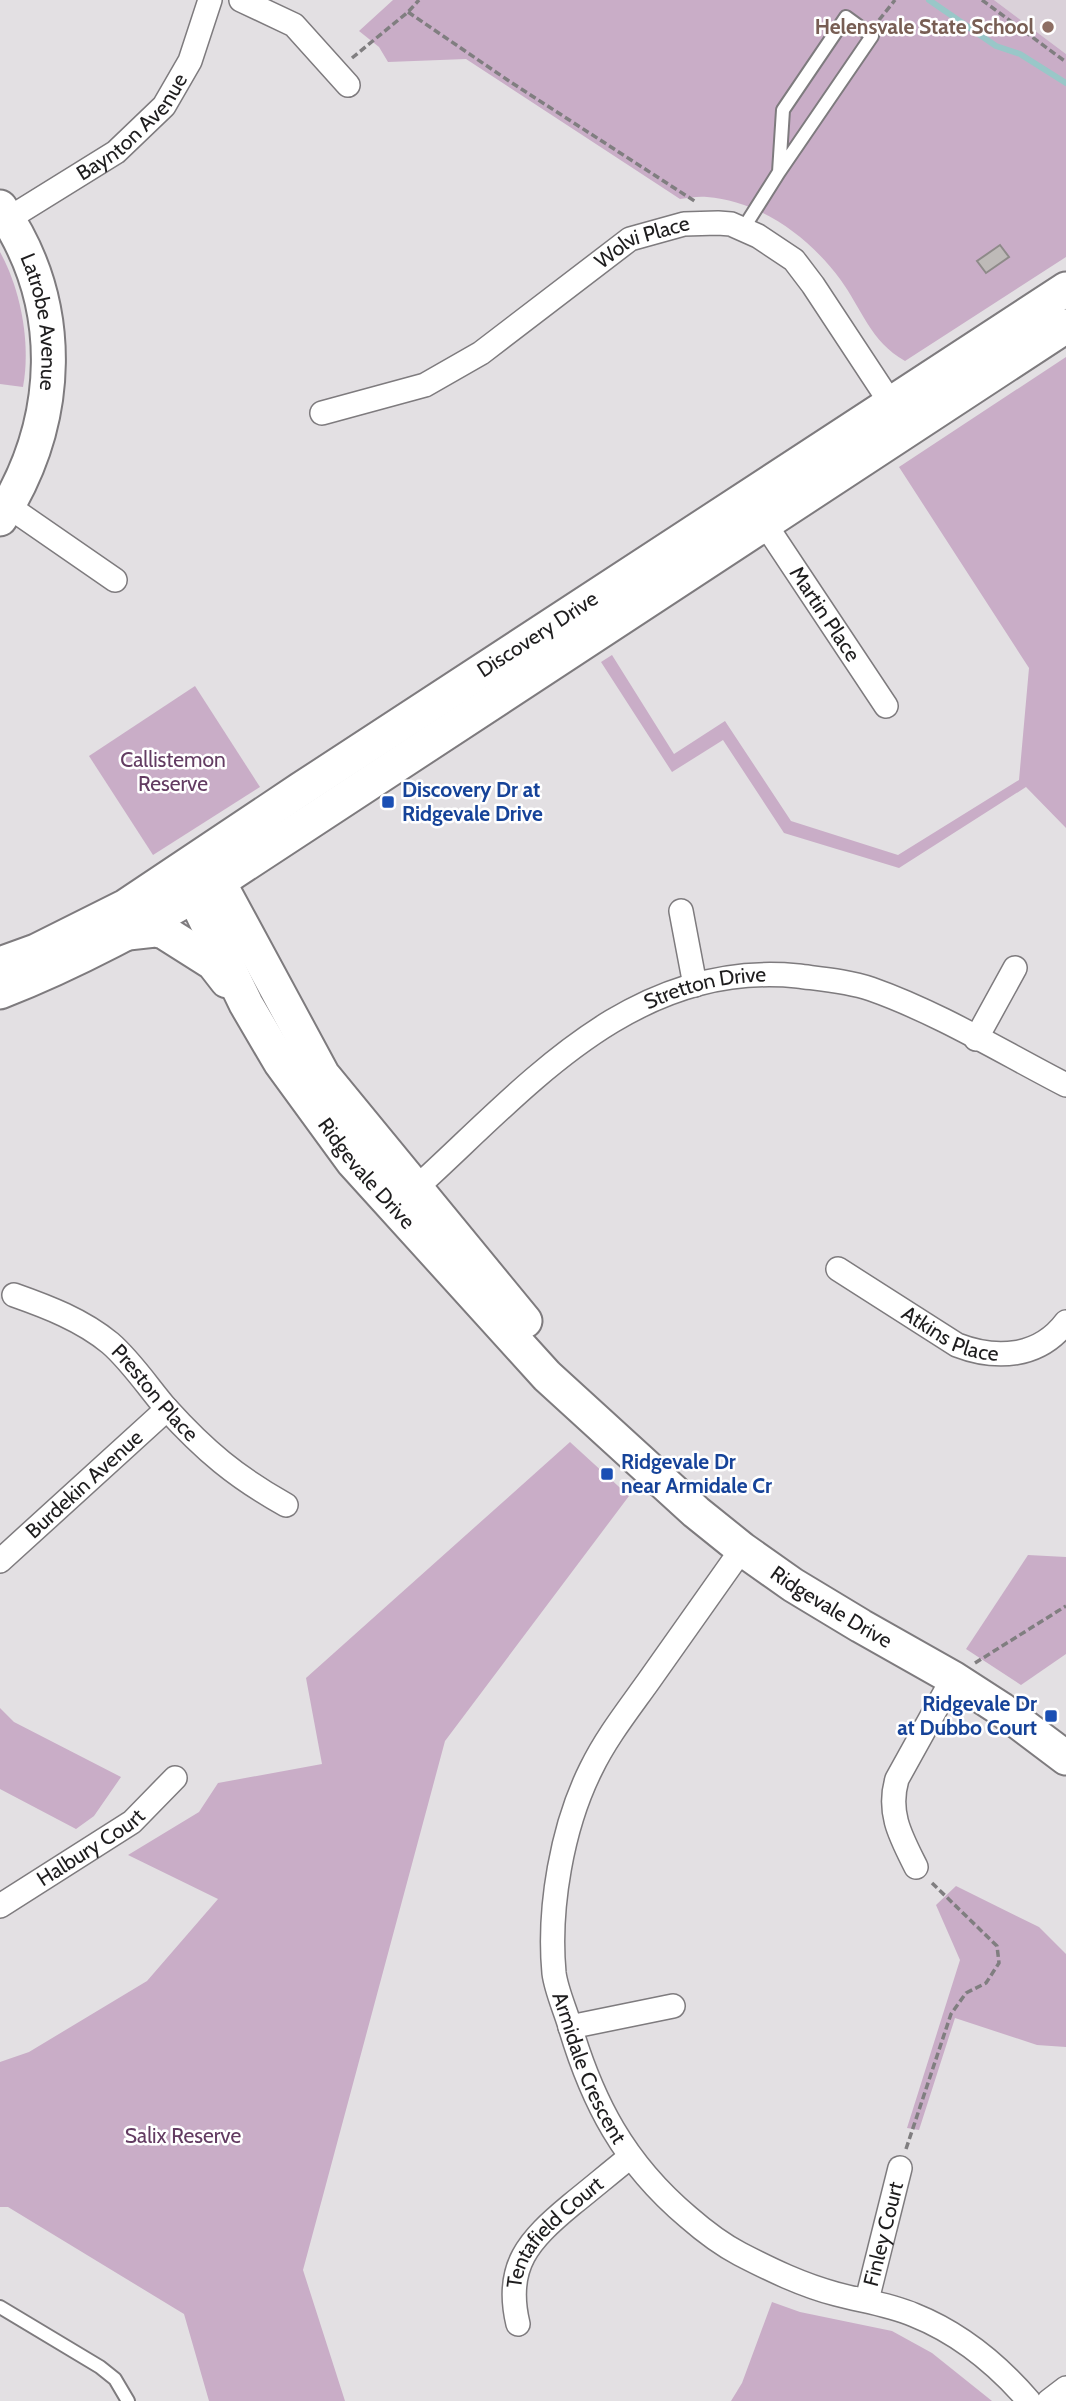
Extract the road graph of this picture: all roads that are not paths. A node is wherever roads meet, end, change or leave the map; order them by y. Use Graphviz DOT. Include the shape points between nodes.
graph roads {
  1 [pos="211,0"];
  2 [pos="241,0"];
  3 [pos="342,79"];
  4 [pos="781,168"];
  5 [pos="4,213"];
  6 [pos="743,229"];
  7 [pos="1066,289"];
  8 [pos="1066,326"];
  9 [pos="322,413"];
  10 [pos="899,415"];
  11 [pos="4,512"];
  12 [pos="765,524"];
  13 [pos="115,580"];
  14 [pos="886,706"];
  15 [pos="199,876"];
  16 [pos="681,911"];
  17 [pos="127,933"];
  18 [pos="0,964"];
  19 [pos="1015,968"];
  20 [pos="695,985"];
  21 [pos="0,992"];
  22 [pos="246,1004"];
  23 [pos="976,1039"];
  24 [pos="1066,1085"];
  25 [pos="406,1198"];
  26 [pos="838,1269"];
  27 [pos="14,1295"];
  28 [pos="1066,1322"];
  29 [pos="167,1409"];
  30 [pos="286,1505"];
  31 [pos="742,1549"];
  32 [pos="0,1561"];
  33 [pos="953,1678"];
  34 [pos="1066,1758"];
  35 [pos="175,1778"];
  36 [pos="916,1867"];
  37 [pos="0,1906"];
  38 [pos="673,2007"];
  39 [pos="570,2027"];
  40 [pos="630,2157"];
  41 [pos="900,2168"];
  42 [pos="867,2300"];
  43 [pos="0,2308"];
  44 [pos="517,2324"];
  45 [pos="1066,2388"];
  46 [pos="128,2401"];
  47 [pos="1029,2401"];
  48 [pos="1049,2401"];
  1 -- 5 [label="street, Baynton Avenue" via="190,61 164,106 116,152"];
  2 -- 3 [label="street" via="293,25"];
  4 -- 4 [label="lane" via="872,36 846,17 783,110"];
  4 -- 6 [label="lane"];
  5 -- 11 [label="main road, Latrobe Avenue" via="35,278 48,334 48,390 35,450"];
  6 -- 9 [label="street, Wolvi Place" via="684,223 630,239 481,353 437,379"];
  6 -- 10 [label="street, Wolvi Place" via="794,260"];
  7 -- 10 [label="main road, Discovery Drive"];
  8 -- 10 [label="main road, Discovery Drive"];
  10 -- 12 [label="main road, Discovery Drive"];
  10 -- 15 [label="main road, Discovery Drive"];
  11 -- 13 [label="street"];
  12 -- 14 [label="street, Martin Place"];
  12 -- 15 [label="main road, Discovery Drive"];
  15 -- 17 [label="main road, Discovery Drive"];
  15 -- 18 [label="main road, Discovery Drive"];
  15 -- 22 [label="main road, Ridgevale Drive"];
  15 -- 25 [label="main road, Ridgevale Drive" via="245,933 323,1075"];
  16 -- 20 [label="street"];
  17 -- 21 [label="main road, Discovery Drive"];
  17 -- 22 [label="main road" via="155,930 179,940 213,963"];
  19 -- 23 [label="street"];
  20 -- 23 [label="street, Stretton Drive" via="779,974 819,978 869,988"];
  20 -- 25 [label="street, Stretton Drive" via="650,999 588,1036"];
  22 -- 25 [label="main road, Ridgevale Drive" via="280,1062 353,1162"];
  23 -- 24 [label="street, Stretton Drive"];
  25 -- 31 [label="main road, Ridgevale Drive" via="547,1376"];
  26 -- 28 [label="street, Atkins Place" via="957,1345 977,1352 996,1355 1035,1348"];
  27 -- 29 [label="street, Preston Place" via="48,1307 111,1343"];
  29 -- 30 [label="street, Preston Place" via="221,1463"];
  29 -- 32 [label="street, Burdekin Avenue"];
  31 -- 33 [label="main road, Ridgevale Drive" via="861,1626"];
  31 -- 39 [label="street, Armidale Crescent" via="620,1722 591,1769 575,1809 556,1892 554,1928 554,1974"];
  33 -- 34 [label="main road, Ridgevale Drive"];
  33 -- 36 [label="street" via="892,1794 897,1828"];
  35 -- 37 [label="street, Halbury Court" via="132,1822"];
  38 -- 39 [label="street"];
  39 -- 40 [label="street, Armidale Crescent" via="594,2094"];
  40 -- 42 [label="street, Armidale Crescent" via="659,2192 735,2252 791,2280"];
  40 -- 44 [label="street, Tentafield Court" via="541,2231 524,2252 514,2279"];
  41 -- 42 [label="street, Finley Court"];
  42 -- 47 [label="street, Armidale Crescent" via="916,2316 955,2336 990,2361"];
  43 -- 46 [label="lane" via="100,2367 115,2379"];
  45 -- 48 [label="street"];
}
